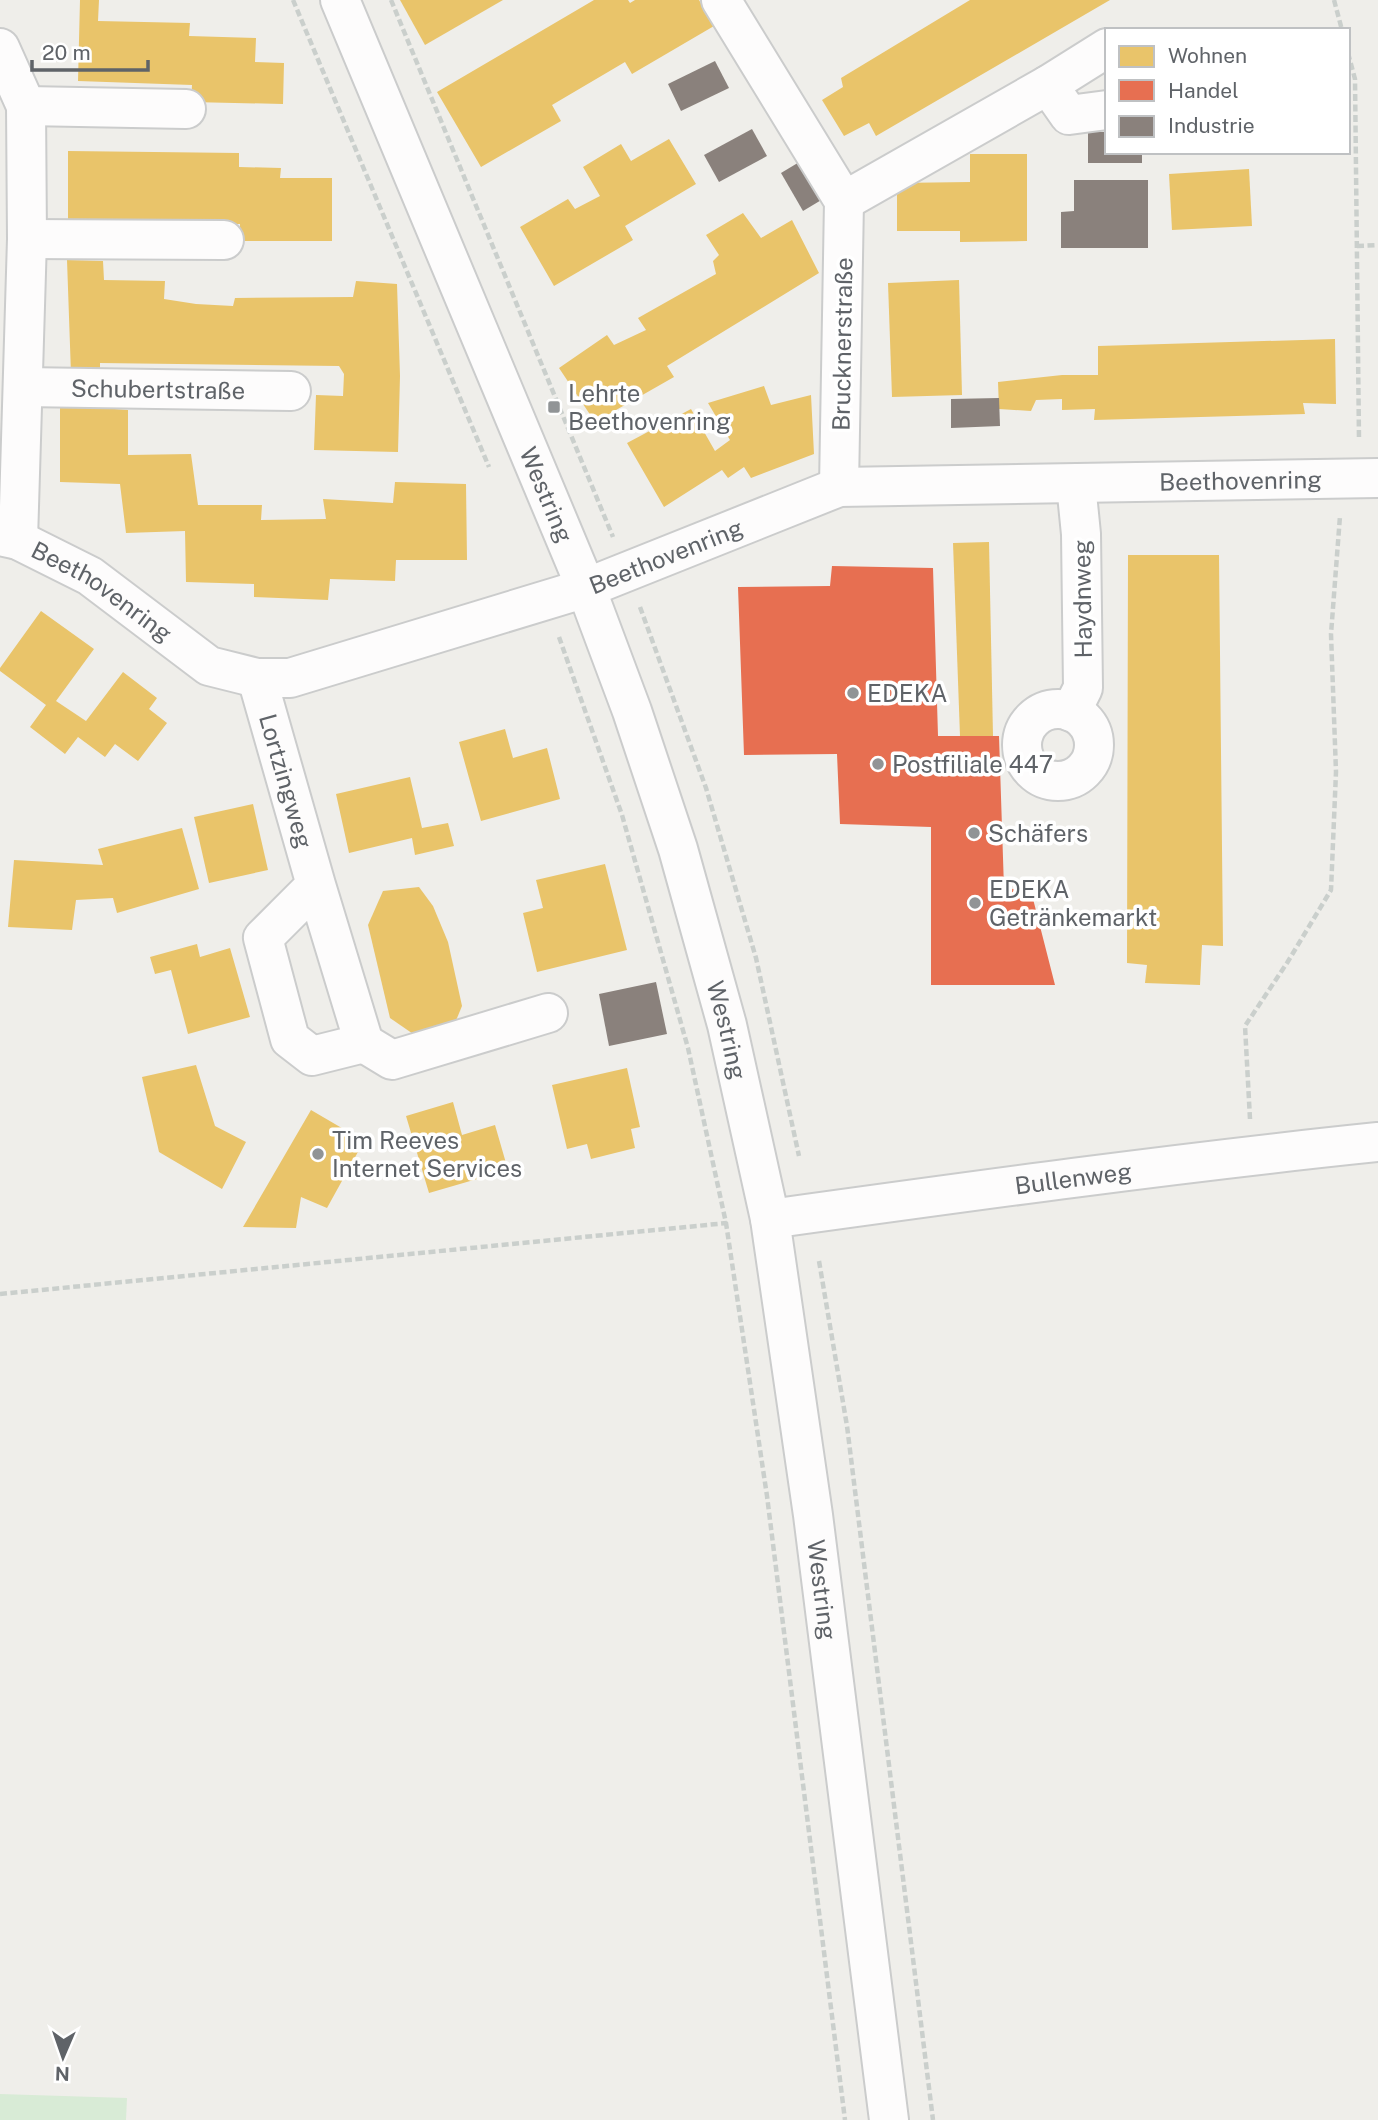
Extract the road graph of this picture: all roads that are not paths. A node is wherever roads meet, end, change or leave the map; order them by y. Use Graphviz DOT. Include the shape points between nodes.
graph roads {
  1 [pos="341,0"];
  2 [pos="735,5"];
  3 [pos="0,48"];
  4 [pos="1105,49"];
  5 [pos="1048,85"];
  6 [pos="26,106"];
  7 [pos="186,109"];
  8 [pos="1105,110"];
  9 [pos="844,201"];
  10 [pos="27,239"];
  11 [pos="223,240"];
  12 [pos="13,300"];
  13 [pos="23,387"];
  14 [pos="291,391"];
  15 [pos="1360,478"];
  16 [pos="1076,484"];
  17 [pos="839,487"];
  18 [pos="9,538"];
  19 [pos="586,588"];
  20 [pos="257,678"];
  21 [pos="1071,712"];
  22 [pos="316,885"];
  23 [pos="548,1013"];
  24 [pos="364,1043"];
  25 [pos="1378,1142"];
  26 [pos="770,1219"];
  27 [pos="889,2120"];
  1 -- 19 [label="street, Westring"];
  2 -- 9 [label="street"];
  3 -- 6 [label="street"];
  4 -- 5 [label="street"];
  5 -- 8 [label="street" via="1069,115"];
  5 -- 9 [label="street"];
  6 -- 7 [label="street"];
  6 -- 10 [label="street"];
  9 -- 17 [label="street, Brucknerstraße"];
  10 -- 11 [label="street"];
  10 -- 12 [label="street"];
  12 -- 13 [label="street"];
  13 -- 14 [label="street, Schubertstraße"];
  13 -- 18 [label="street"];
  15 -- 16 [label="street, Beethovenring"];
  16 -- 17 [label="street, Beethovenring"];
  16 -- 21 [label="street, Haydnweg" via="1083,688"];
  17 -- 19 [label="street, Beethovenring"];
  18 -- 20 [label="street, Beethovenring" via="90,576 209,666"];
  19 -- 20 [label="street, Beethovenring" via="290,678"];
  19 -- 26 [label="street, Westring" via="678,849 727,1025"];
  20 -- 22 [label="street, Lortzingweg"];
  22 -- 24 [label="street, Lortzingweg"];
  22 -- 24 [label="street" via="262,938 290,1039 312,1056"];
  23 -- 24 [label="street" via="392,1060"];
  25 -- 26 [label="street, Bullenweg" via="960,1191"];
  26 -- 27 [label="street, Westring" via="813,1516"];
}
